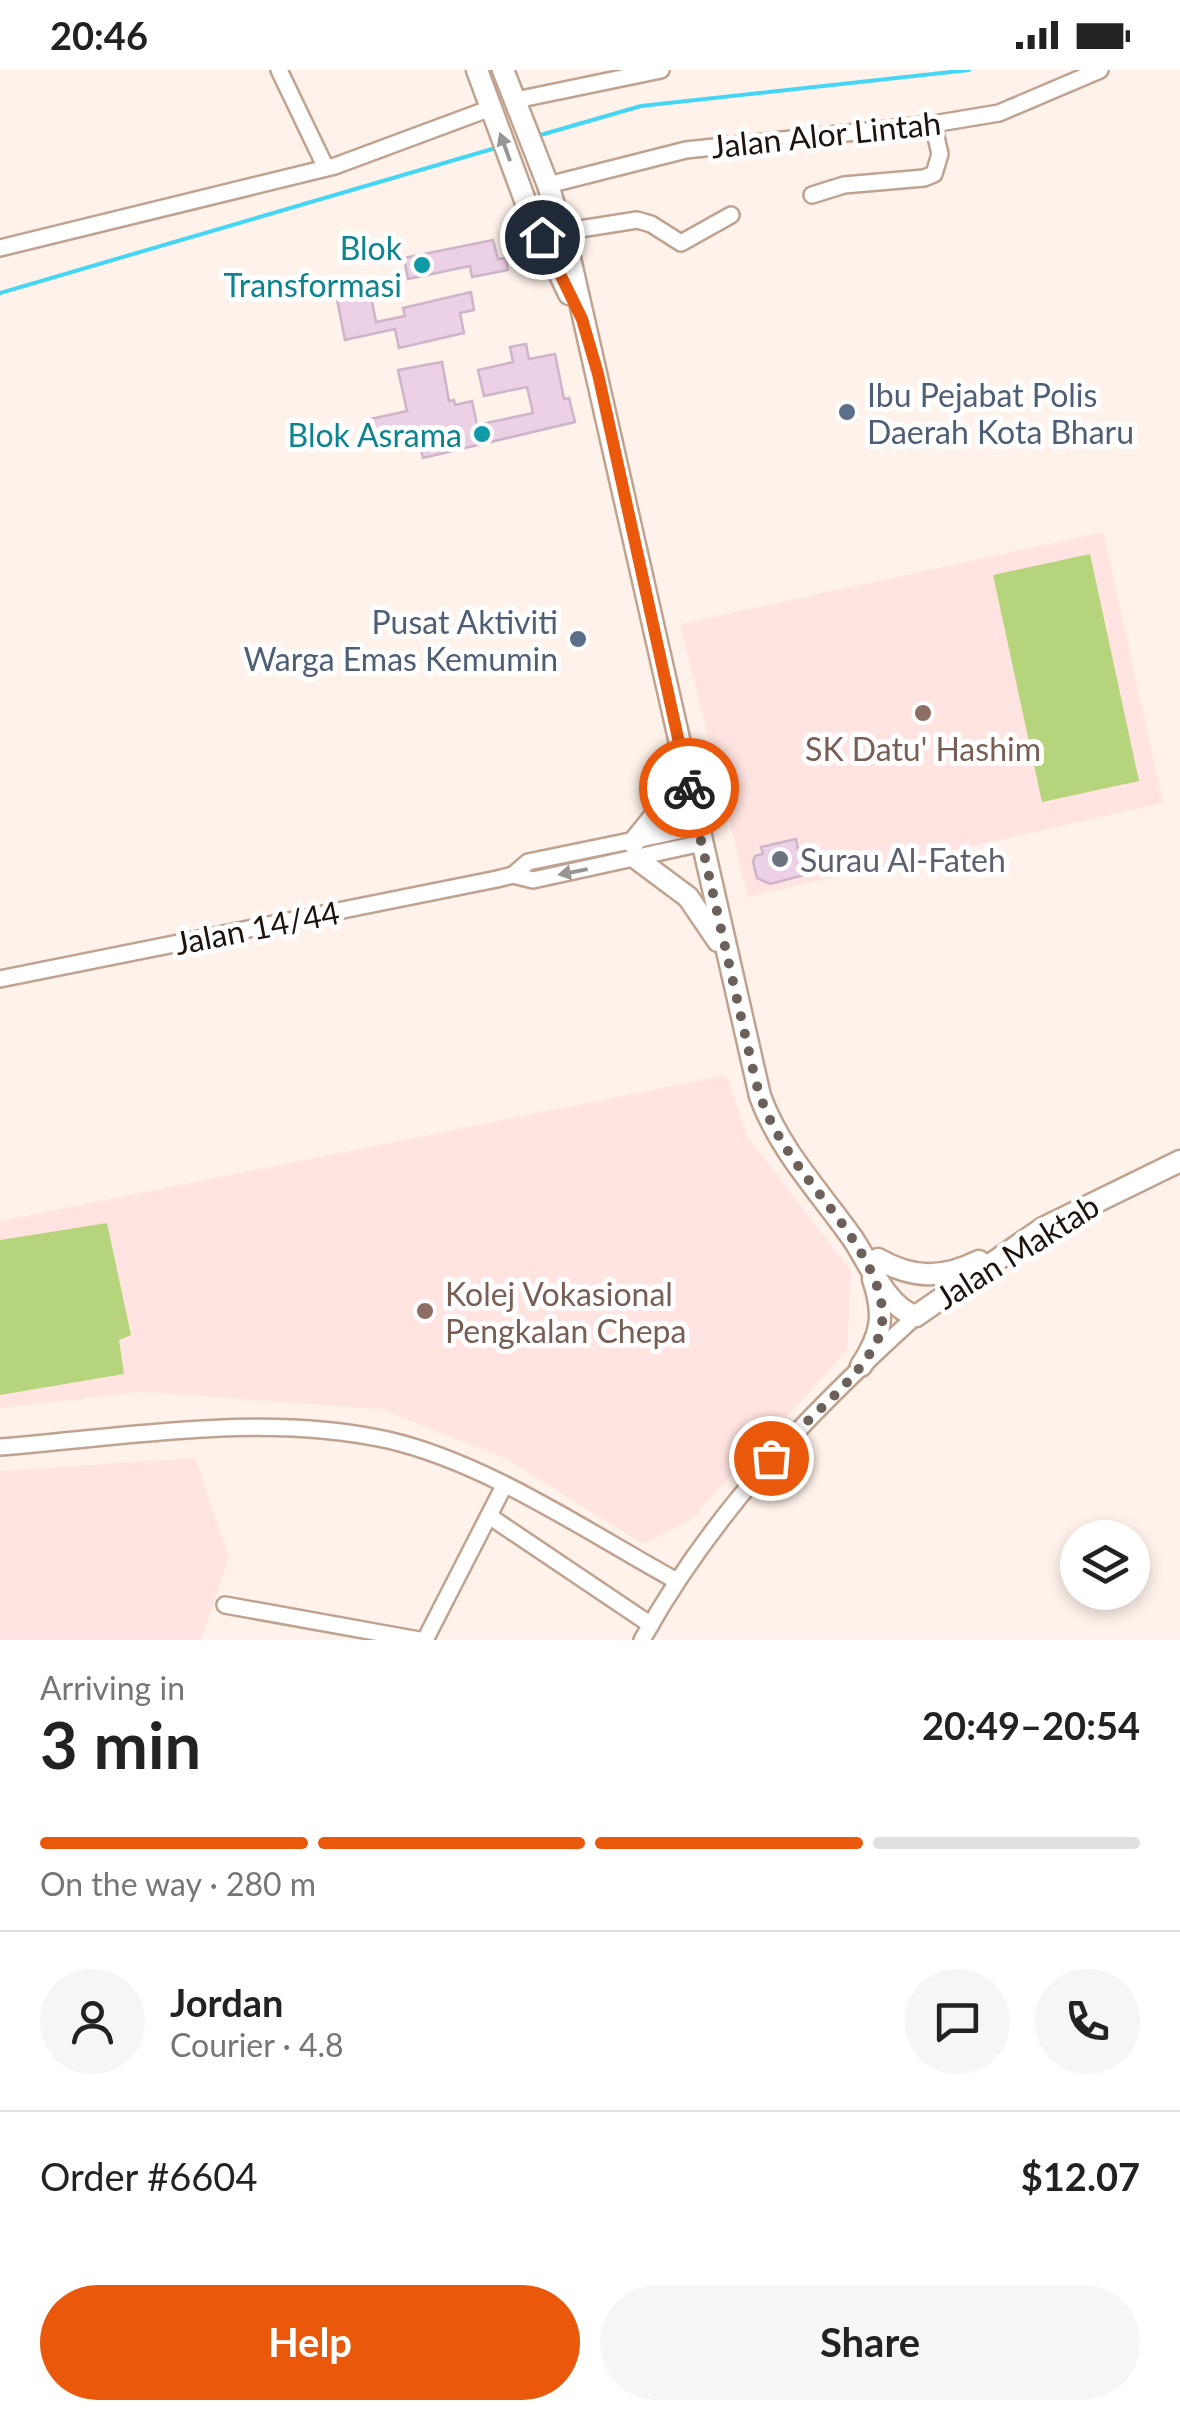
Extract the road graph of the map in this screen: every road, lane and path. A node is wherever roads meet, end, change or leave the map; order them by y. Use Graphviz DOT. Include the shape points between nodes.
graph roads {
  1 [pos="279,70"];
  2 [pos="477,70"];
  3 [pos="503,70"];
  4 [pos="661,70"];
  5 [pos="1100,70"];
  6 [pos="516,100"];
  7 [pos="491,108"];
  8 [pos="932,124"];
  9 [pos="326,168"];
  10 [pos="547,181"];
  11 [pos="812,195"];
  12 [pos="730,215"];
  13 [pos="561,232"];
  14 [pos="0,248"];
  15 [pos="582,319"];
  16 [pos="674,730"];
  17 [pos="700,835"];
  18 [pos="635,851"];
  19 [pos="0,979"];
  20 [pos="733,980"];
  21 [pos="1180,1161"];
  22 [pos="1043,1228"];
  23 [pos="873,1263"];
  24 [pos="916,1316"];
  25 [pos="861,1366"];
  26 [pos="0,1447"];
  27 [pos="504,1486"];
  28 [pos="489,1516"];
  29 [pos="676,1580"];
  30 [pos="225,1604"];
  31 [pos="651,1624"];
  32 [pos="422,1640"];
  33 [pos="642,1640"];
  1 -- 9 [label="street"];
  2 -- 7 [label="main road"];
  3 -- 6 [label="main road"];
  4 -- 6 [label="street"];
  5 -- 8 [label="street, Jalan Alor Lintah" via="999,112"];
  6 -- 10 [label="main road"];
  7 -- 9 [label="street"];
  15 -- 7 [label="main road, one-way"];
  8 -- 10 [label="street, Jalan Alor Lintah" via="686,150"];
  8 -- 11 [label="street" via="940,154 934,174"];
  9 -- 14 [label="street"];
  10 -- 13 [label="main road"];
  12 -- 13 [label="street" via="680,243 637,220"];
  13 -- 15 [label="main road"];
  15 -- 16 [label="main road"];
  16 -- 17 [label="main road"];
  16 -- 18 [label="main road" via="669,792"];
  17 -- 18 [label="street, Jalan 14/44"];
  17 -- 20 [label="main road"];
  18 -- 19 [label="street, Jalan 14/44" via="528,862 513,875"];
  18 -- 20 [label="main road" via="698,909"];
  20 -- 23 [label="main road" via="767,1115 794,1162"];
  21 -- 22 [label="main road, Jalan Maktab"];
  22 -- 23 [label="main road" via="944,1274 913,1275"];
  22 -- 24 [label="main road, Jalan Maktab"];
  23 -- 24 [label="main road" via="905,1312"];
  23 -- 25 [label="main road" via="882,1316 876,1344"];
  24 -- 25 [label="street, Jalan Maktab"];
  25 -- 29 [label="street, Jalan Maktab" via="745,1488"];
  26 -- 27 [label="street" via="234,1428 328,1431 389,1440"];
  27 -- 28 [label="street"];
  27 -- 29 [label="street"];
  28 -- 31 [label="street"];
  28 -- 32 [label="street"];
  29 -- 31 [label="street, Jalan Maktab"];
  30 -- 32 [label="street"];
  31 -- 33 [label="street, Jalan Maktab"];
}
